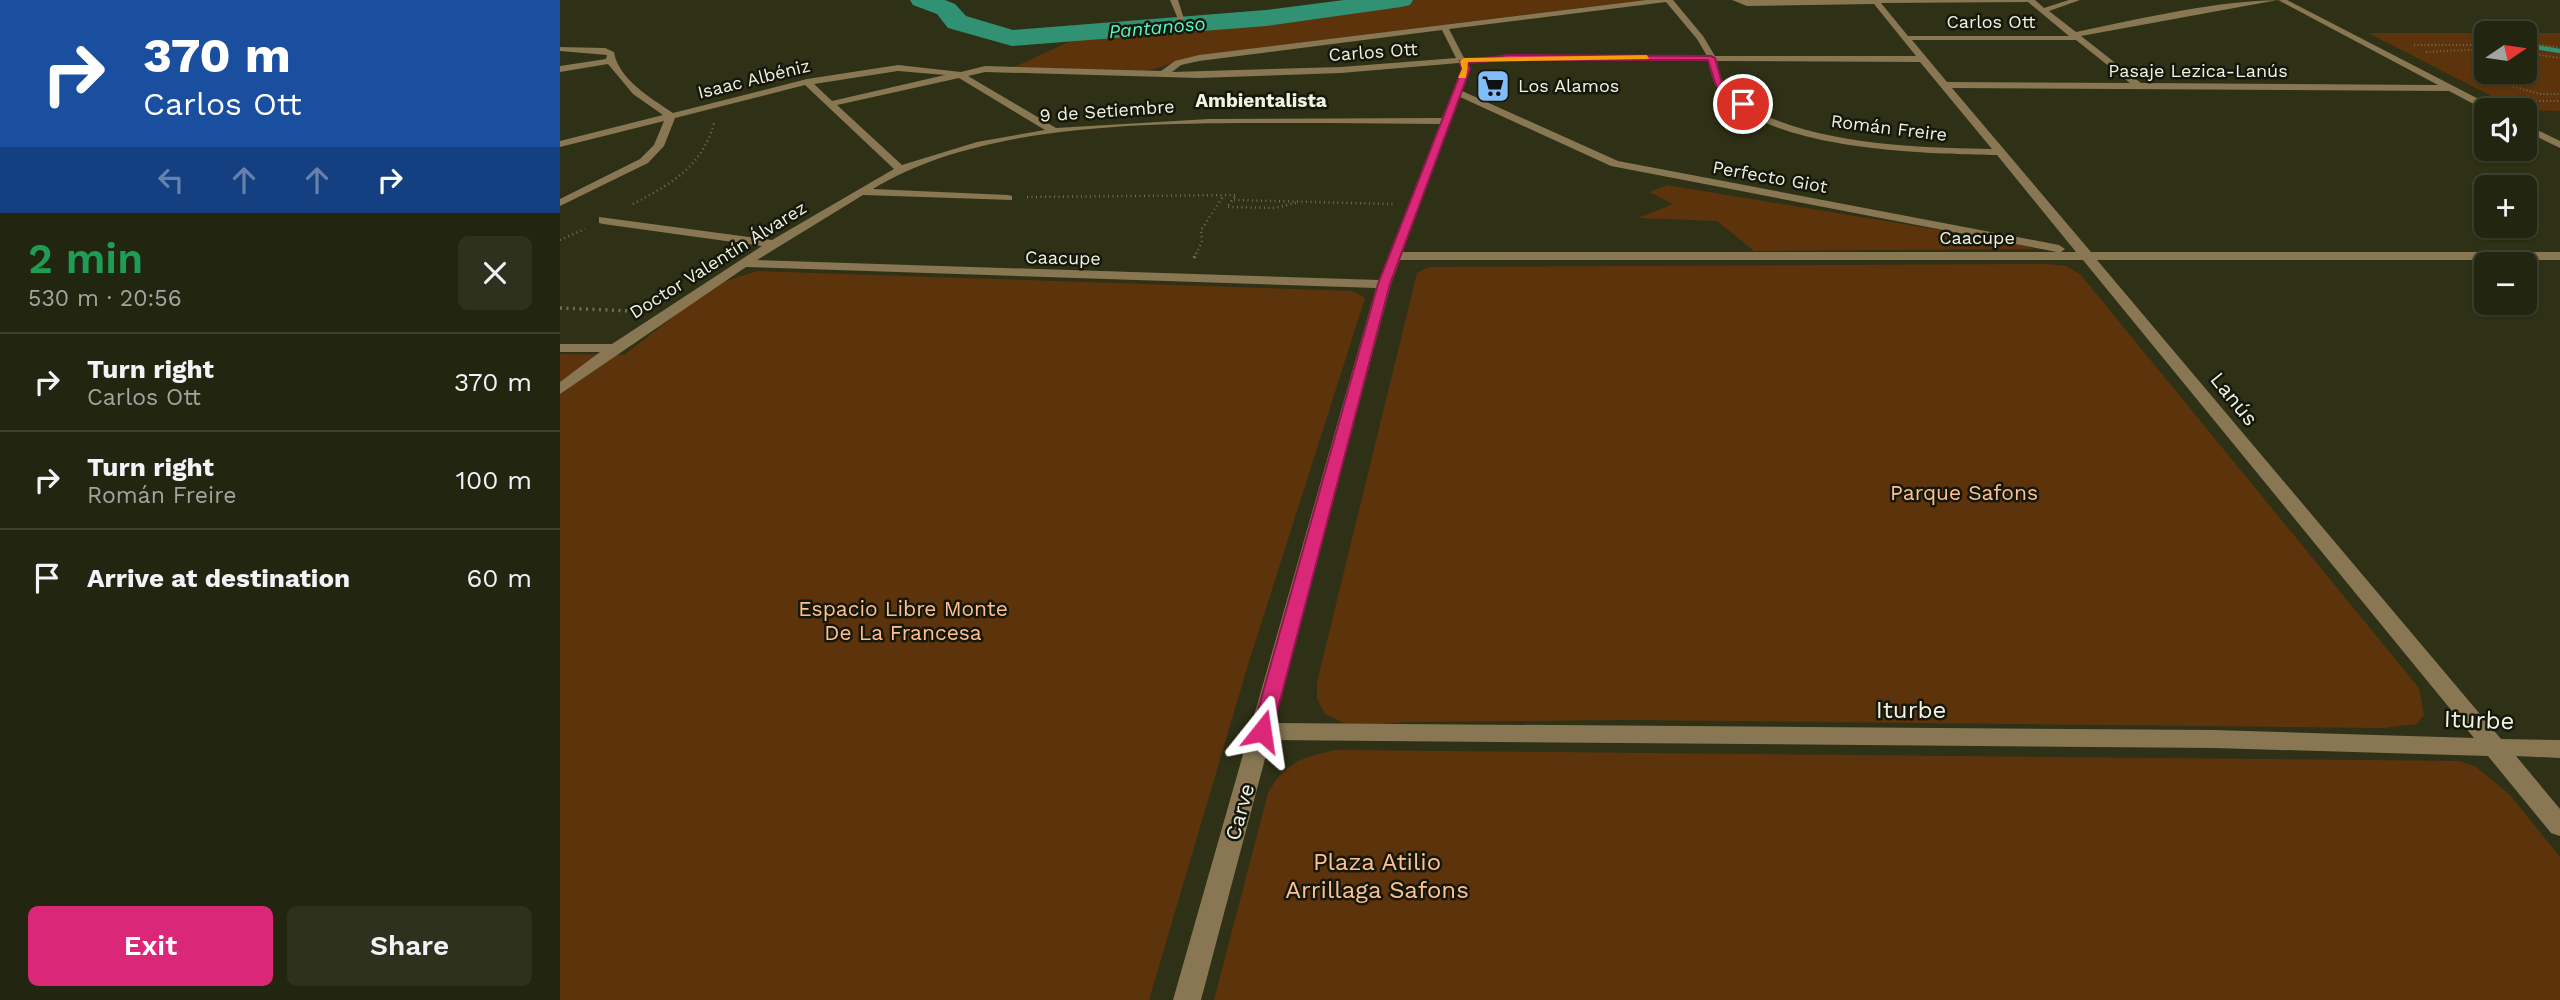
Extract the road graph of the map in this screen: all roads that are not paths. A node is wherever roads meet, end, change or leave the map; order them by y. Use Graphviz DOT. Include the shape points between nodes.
graph roads {
  1 [pos="1174,0"];
  2 [pos="1666,0"];
  3 [pos="1736,0"];
  4 [pos="2030,0"];
  5 [pos="2076,0"];
  6 [pos="2260,0"];
  7 [pos="2274,0"];
  8 [pos="2281,0"];
  9 [pos="1875,1"];
  10 [pos="2266,1"];
  11 [pos="2042,10"];
  12 [pos="1181,17"];
  13 [pos="1444,27"];
  14 [pos="2075,36"];
  15 [pos="1905,38"];
  16 [pos="560,49"];
  17 [pos="1711,58"];
  18 [pos="1922,59"];
  19 [pos="610,61"];
  20 [pos="1464,61"];
  21 [pos="560,69"];
  22 [pos="959,74"];
  23 [pos="1162,75"];
  24 [pos="807,82"];
  25 [pos="1944,85"];
  26 [pos="2139,86"];
  27 [pos="2450,88"];
  28 [pos="1457,92"];
  29 [pos="2474,100"];
  30 [pos="830,104"];
  31 [pos="671,116"];
  32 [pos="1447,121"];
  33 [pos="1052,130"];
  34 [pos="2537,133"];
  35 [pos="560,144"];
  36 [pos="2560,145"];
  37 [pos="2002,152"];
  38 [pos="901,170"];
  39 [pos="585,191"];
  40 [pos="862,192"];
  41 [pos="560,194"];
  42 [pos="1008,198"];
  43 [pos="560,203"];
  44 [pos="603,220"];
  45 [pos="773,244"];
  46 [pos="1394,256"];
  47 [pos="2090,256"];
  48 [pos="2560,256"];
  49 [pos="742,263"];
  50 [pos="1384,284"];
  51 [pos="560,348"];
  52 [pos="613,348"];
  53 [pos="560,390"];
  54 [pos="1262,731"];
  55 [pos="2493,747"];
  56 [pos="2560,749"];
  57 [pos="2560,826"];
  58 [pos="1187,1000"];
  1 -- 12 [label="street"];
  2 -- 13 [label="street"];
  2 -- 17 [label="street, Román Freire"];
  3 -- 9 [label="street" via="1747,4"];
  4 -- 9 [label="street"];
  4 -- 11 [label="street"];
  5 -- 11 [label="street"];
  6 -- 10 [label="street"];
  7 -- 10 [label="street, Carlos Ott"];
  8 -- 27 [label="street"];
  9 -- 15 [label="street, Lanús"];
  10 -- 14 [label="street, Carlos Ott"];
  11 -- 14 [label="street"];
  13 -- 20 [label="street"];
  13 -- 23 [label="street" via="1199,58 1178,63"];
  14 -- 15 [label="street, Carlos Ott"];
  14 -- 26 [label="street"];
  15 -- 18 [label="street, Lanús"];
  16 -- 19 [label="street" via="605,51 611,54"];
  17 -- 18 [label="street, Carlos Ott"];
  17 -- 20 [label="street, Carlos Ott"];
  17 -- 37 [label="street, Román Freire" via="1719,84 1732,97 1757,113 1801,130 1883,146"];
  18 -- 25 [label="street, Lanús"];
  19 -- 21 [label="street"];
  19 -- 31 [label="street" via="636,92"];
  20 -- 23 [label="street, Carlos Ott"];
  20 -- 28 [label="street, Carve" via="1466,69"];
  22 -- 23 [label="street, Carlos Ott" via="1002,69"];
  22 -- 24 [label="street, Isaac Albéniz" via="886,69"];
  22 -- 30 [label="street, Carlos Ott"];
  22 -- 33 [label="street"];
  24 -- 30 [label="street"];
  24 -- 31 [label="street, Isaac Albéniz"];
  25 -- 26 [label="street, Pasaje Lezica-Lanús"];
  25 -- 37 [label="street, Lanús"];
  26 -- 27 [label="street, Pasaje Lezica-Lanús"];
  27 -- 29 [label="street"];
  28 -- 32 [label="street, Carve"];
  28 -- 47 [label="street, Perfecto Giot" via="1615,164"];
  30 -- 38 [label="street"];
  31 -- 35 [label="street, Isaac Albéniz"];
  31 -- 39 [label="street" via="654,153"];
  32 -- 33 [label="street, 9 de Setiembre" via="1290,120"];
  32 -- 46 [label="street, Carve"];
  33 -- 38 [label="street, 9 de Setiembre"];
  34 -- 36 [label="street"];
  37 -- 47 [label="street, Lanús"];
  38 -- 40 [label="street, Doctor Valentín Álvarez"];
  39 -- 41 [label="street"];
  39 -- 43 [label="street"];
  40 -- 42 [label="street"];
  40 -- 45 [label="street, Doctor Valentín Álvarez"];
  44 -- 45 [label="street"];
  45 -- 49 [label="street, Doctor Valentín Álvarez"];
  46 -- 47 [label="street, Caacupe"];
  46 -- 50 [label="street, Carve"];
  47 -- 48 [label="street, Caacupe"];
  47 -- 55 [label="street, Lanús"];
  49 -- 50 [label="street, Caacupe"];
  49 -- 52 [label="street, Doctor Valentín Álvarez"];
  50 -- 54 [label="street, Carve"];
  51 -- 52 [label="street"];
  52 -- 53 [label="street, Doctor Valentín Álvarez"];
  54 -- 55 [label="street, Iturbe" via="2214,739"];
  54 -- 58 [label="street, Carve"];
  55 -- 56 [label="street, Iturbe"];
  55 -- 57 [label="street, Lanús"];
}
